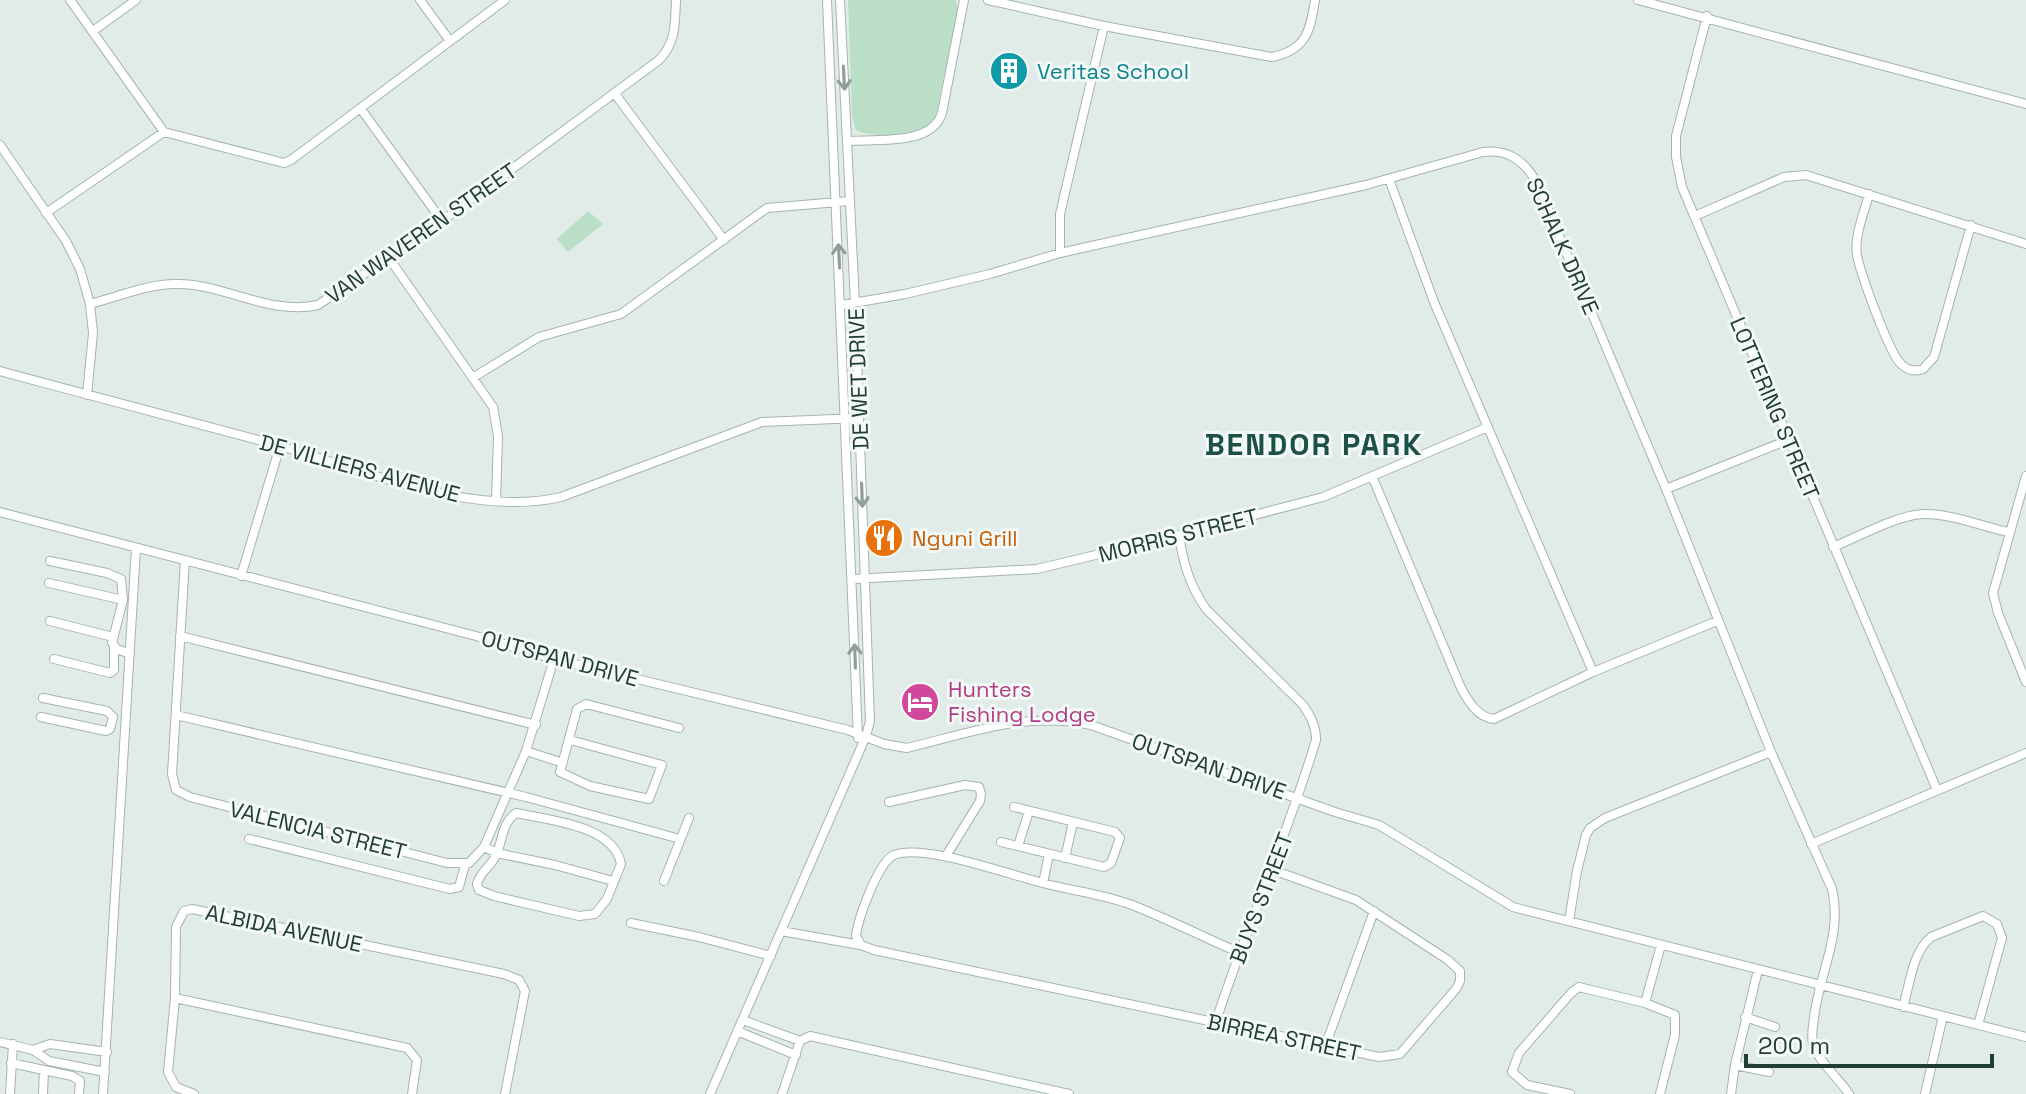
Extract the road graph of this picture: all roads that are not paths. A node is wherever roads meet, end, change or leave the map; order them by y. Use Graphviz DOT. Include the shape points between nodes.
graph roads {
  1 [pos="70,0"];
  2 [pos="136,0"];
  3 [pos="420,0"];
  4 [pos="505,0"];
  5 [pos="676,0"];
  6 [pos="827,0"];
  7 [pos="840,0"];
  8 [pos="964,0"];
  9 [pos="988,0"];
  10 [pos="1315,0"];
  11 [pos="1638,0"];
  12 [pos="1707,16"];
  13 [pos="1104,26"];
  14 [pos="93,31"];
  15 [pos="450,41"];
  16 [pos="615,94"];
  17 [pos="2026,104"];
  18 [pos="361,109"];
  19 [pos="164,132"];
  20 [pos="848,141"];
  21 [pos="0,145"];
  22 [pos="1389,179"];
  23 [pos="1869,194"];
  24 [pos="836,201"];
  25 [pos="850,201"];
  26 [pos="46,213"];
  27 [pos="1695,216"];
  28 [pos="442,221"];
  29 [pos="1971,225"];
  30 [pos="724,240"];
  31 [pos="2026,244"];
  32 [pos="1060,253"];
  33 [pos="389,258"];
  34 [pos="855,303"];
  35 [pos="90,304"];
  36 [pos="842,305"];
  37 [pos="0,371"];
  38 [pos="474,377"];
  39 [pos="87,395"];
  40 [pos="845,418"];
  41 [pos="859,418"];
  42 [pos="1488,427"];
  43 [pos="1788,440"];
  44 [pos="280,446"];
  45 [pos="1372,476"];
  46 [pos="2026,476"];
  47 [pos="1666,489"];
  48 [pos="496,501"];
  49 [pos="0,512"];
  50 [pos="2008,532"];
  51 [pos="1179,535"];
  52 [pos="1833,547"];
  53 [pos="136,548"];
  54 [pos="185,560"];
  55 [pos="50,561"];
  56 [pos="241,576"];
  57 [pos="853,579"];
  58 [pos="865,579"];
  59 [pos="49,583"];
  60 [pos="123,600"];
  61 [pos="50,621"];
  62 [pos="1717,621"];
  63 [pos="180,636"];
  64 [pos="113,642"];
  65 [pos="130,654"];
  66 [pos="54,659"];
  67 [pos="554,659"];
  68 [pos="1593,672"];
  69 [pos="2026,682"];
  70 [pos="43,698"];
  71 [pos="176,715"];
  72 [pos="41,717"];
  73 [pos="536,725"];
  74 [pos="111,726"];
  75 [pos="124,727"];
  76 [pos="679,728"];
  77 [pos="862,735"];
  78 [pos="570,740"];
  79 [pos="526,751"];
  80 [pos="1771,752"];
  81 [pos="2026,753"];
  82 [pos="560,762"];
  83 [pos="1937,790"];
  84 [pos="507,793"];
  85 [pos="1299,798"];
  86 [pos="889,802"];
  87 [pos="1014,807"];
  88 [pos="1029,811"];
  89 [pos="689,818"];
  90 [pos="1073,822"];
  91 [pos="249,839"];
  92 [pos="680,839"];
  93 [pos="1001,842"];
  94 [pos="1811,844"];
  95 [pos="1018,846"];
  96 [pos="484,847"];
  97 [pos="497,853"];
  98 [pos="1049,854"];
  99 [pos="946,856"];
  100 [pos="1065,858"];
  101 [pos="465,865"];
  102 [pos="1273,870"];
  103 [pos="613,881"];
  104 [pos="664,881"];
  105 [pos="1043,883"];
  106 [pos="1374,911"];
  107 [pos="1569,921"];
  108 [pos="631,923"];
  109 [pos="781,931"];
  110 [pos="859,943"];
  111 [pos="1661,945"];
  112 [pos="1238,952"];
  113 [pos="771,956"];
  114 [pos="1758,970"];
  115 [pos="1820,986"];
  116 [pos="175,998"];
  117 [pos="1645,1003"];
  118 [pos="1903,1007"];
  119 [pos="1943,1016"];
  120 [pos="1745,1017"];
  121 [pos="743,1020"];
  122 [pos="1215,1024"];
  123 [pos="1978,1025"];
  124 [pos="1775,1027"];
  125 [pos="737,1031"];
  126 [pos="2026,1037"];
  127 [pos="800,1041"];
  128 [pos="0,1042"];
  129 [pos="13,1044"];
  130 [pos="1326,1044"];
  131 [pos="33,1050"];
  132 [pos="107,1052"];
  133 [pos="796,1055"];
  134 [pos="11,1063"];
  135 [pos="1735,1065"];
  136 [pos="44,1071"];
  137 [pos="105,1072"];
  138 [pos="1769,1072"];
  139 [pos="10,1094"];
  140 [pos="43,1094"];
  141 [pos="79,1094"];
  142 [pos="103,1094"];
  143 [pos="194,1094"];
  144 [pos="412,1094"];
  145 [pos="505,1094"];
  146 [pos="710,1094"];
  147 [pos="782,1094"];
  148 [pos="1069,1094"];
  149 [pos="1570,1094"];
  150 [pos="1660,1094"];
  151 [pos="1731,1094"];
  152 [pos="1849,1094"];
  153 [pos="1925,1094"];
  1 -- 14 [label="street"];
  2 -- 14 [label="street"];
  3 -- 15 [label="street"];
  4 -- 15 [label="street"];
  5 -- 16 [label="street, VAN WAVEREN STREET" via="674,35 666,54"];
  6 -- 24 [label="street, DE WET DRIVE"];
  7 -- 20 [label="street, DE WET DRIVE, one-way"];
  8 -- 20 [label="street" via="935,127 917,136"];
  9 -- 13 [label="street"];
  10 -- 13 [label="street" via="1303,43 1272,57"];
  11 -- 12 [label="street"];
  12 -- 17 [label="street"];
  12 -- 27 [label="street, LOTTERING STREET" via="1676,145 1682,187"];
  13 -- 32 [label="street" via="1060,214"];
  14 -- 19 [label="street"];
  15 -- 18 [label="street"];
  16 -- 28 [label="street, VAN WAVEREN STREET"];
  16 -- 30 [label="street"];
  18 -- 19 [label="street" via="284,163"];
  18 -- 28 [label="street"];
  19 -- 26 [label="street"];
  20 -- 25 [label="street, DE WET DRIVE"];
  21 -- 26 [label="street"];
  22 -- 32 [label="street, SCHALK DRIVE"];
  22 -- 42 [label="street"];
  22 -- 47 [label="street, SCHALK DRIVE" via="1497,150 1527,166"];
  23 -- 27 [label="street" via="1792,174"];
  23 -- 29 [label="street"];
  23 -- 29 [label="street" via="1857,257 1898,362 1910,370 1923,369 1934,357"];
  24 -- 25 [label="street"];
  24 -- 30 [label="street" via="767,208"];
  36 -- 24 [label="street, DE WET DRIVE, one-way"];
  25 -- 34 [label="street, DE WET DRIVE"];
  26 -- 35 [label="street" via="75,256"];
  27 -- 43 [label="street, LOTTERING STREET"];
  28 -- 33 [label="street, VAN WAVEREN STREET"];
  29 -- 31 [label="street"];
  30 -- 38 [label="street" via="621,314 531,341"];
  32 -- 34 [label="street, SCHALK DRIVE"];
  33 -- 35 [label="street, VAN WAVEREN STREET" via="332,298 309,307 176,283"];
  33 -- 38 [label="street"];
  34 -- 36 [label="street, SCHALK DRIVE"];
  34 -- 41 [label="street, DE WET DRIVE"];
  35 -- 39 [label="street" via="93,345"];
  36 -- 40 [label="street, DE WET DRIVE"];
  37 -- 39 [label="street, DE VILLIERS AVENUE"];
  38 -- 48 [label="street" via="497,418"];
  39 -- 44 [label="street, DE VILLIERS AVENUE"];
  40 -- 41 [label="street, DE VILLIERS AVENUE"];
  40 -- 48 [label="street, DE VILLIERS AVENUE" via="762,422 561,497"];
  40 -- 57 [label="street, DE WET DRIVE"];
  41 -- 58 [label="street, DE WET DRIVE, one-way"];
  42 -- 45 [label="street, MORRIS STREET"];
  42 -- 68 [label="street"];
  43 -- 47 [label="street"];
  43 -- 52 [label="street, LOTTERING STREET"];
  44 -- 48 [label="street, DE VILLIERS AVENUE" via="432,490"];
  44 -- 56 [label="street"];
  45 -- 51 [label="street, MORRIS STREET" via="1323,497"];
  45 -- 68 [label="street" via="1461,688 1476,711 1494,719"];
  46 -- 50 [label="street"];
  47 -- 62 [label="street, SCHALK DRIVE"];
  49 -- 53 [label="street, OUTSPAN DRIVE"];
  50 -- 52 [label="street" via="1921,514"];
  50 -- 69 [label="street" via="1993,593"];
  51 -- 58 [label="street, MORRIS STREET" via="1037,569"];
  51 -- 85 [label="street, BUYS STREET" via="1189,579 1206,609 1313,721 1316,740"];
  52 -- 83 [label="street, LOTTERING STREET"];
  53 -- 54 [label="street, OUTSPAN DRIVE"];
  53 -- 65 [label="street"];
  54 -- 56 [label="street, OUTSPAN DRIVE"];
  54 -- 63 [label="street, VALENCIA STREET"];
  55 -- 60 [label="street" via="121,579"];
  56 -- 67 [label="street, OUTSPAN DRIVE"];
  57 -- 58 [label="street, MORRIS STREET"];
  77 -- 57 [label="street, DE WET DRIVE, one-way"];
  58 -- 77 [label="street, DE WET DRIVE" via="871,715"];
  59 -- 60 [label="street"];
  60 -- 64 [label="street"];
  61 -- 64 [label="street"];
  62 -- 68 [label="street"];
  62 -- 80 [label="street, SCHALK DRIVE"];
  63 -- 71 [label="street, VALENCIA STREET"];
  63 -- 73 [label="street"];
  64 -- 65 [label="street"];
  64 -- 66 [label="street" via="110,673"];
  65 -- 75 [label="street"];
  67 -- 73 [label="street"];
  67 -- 77 [label="street, OUTSPAN DRIVE"];
  70 -- 74 [label="street" via="107,711 113,716"];
  71 -- 84 [label="street"];
  71 -- 101 [label="street, VALENCIA STREET" via="173,781 182,795"];
  72 -- 74 [label="street" via="106,731"];
  73 -- 79 [label="street"];
  74 -- 75 [label="street"];
  75 -- 132 [label="street"];
  76 -- 78 [label="street" via="586,704 577,709"];
  77 -- 85 [label="street, OUTSPAN DRIVE" via="907,748 1015,721 1076,722"];
  77 -- 109 [label="street, DE WET DRIVE"];
  78 -- 82 [label="street"];
  78 -- 82 [label="street" via="660,763 653,795 643,799 590,786 560,772"];
  79 -- 82 [label="street"];
  79 -- 84 [label="street"];
  80 -- 94 [label="street, SCHALK DRIVE"];
  80 -- 107 [label="street" via="1590,828"];
  81 -- 83 [label="street"];
  83 -- 94 [label="street"];
  84 -- 92 [label="street"];
  84 -- 96 [label="street"];
  85 -- 102 [label="street, BUYS STREET"];
  85 -- 107 [label="street, OUTSPAN DRIVE" via="1387,829 1513,907"];
  86 -- 99 [label="street" via="965,785 979,787 980,801"];
  87 -- 88 [label="street"];
  88 -- 90 [label="street"];
  88 -- 95 [label="street"];
  89 -- 92 [label="street"];
  90 -- 100 [label="street"];
  90 -- 100 [label="street" via="1115,832 1120,838 1108,866"];
  91 -- 101 [label="street" via="450,889 459,887"];
  92 -- 104 [label="street"];
  93 -- 95 [label="street"];
  94 -- 115 [label="street, SCHALK DRIVE" via="1836,906"];
  95 -- 98 [label="street"];
  96 -- 97 [label="street"];
  96 -- 101 [label="street"];
  97 -- 103 [label="street"];
  97 -- 103 [label="street" via="505,823 516,813 584,828 608,841 620,858"];
  97 -- 103 [label="street" via="477,884 494,896 590,917 602,907"];
  98 -- 100 [label="street"];
  98 -- 105 [label="street"];
  99 -- 105 [label="street"];
  99 -- 110 [label="street" via="890,856 858,925"];
  102 -- 106 [label="street, BIRREA STREET"];
  102 -- 112 [label="street, BUYS STREET"];
  105 -- 112 [label="street" via="1124,902"];
  106 -- 130 [label="street"];
  106 -- 130 [label="street, BIRREA STREET" via="1456,966 1460,981 1400,1054 1379,1057"];
  107 -- 111 [label="street, OUTSPAN DRIVE"];
  108 -- 113 [label="street"];
  109 -- 110 [label="street, BIRREA STREET"];
  109 -- 113 [label="street, DE WET DRIVE"];
  110 -- 122 [label="street, BIRREA STREET"];
  111 -- 114 [label="street, OUTSPAN DRIVE"];
  111 -- 117 [label="street"];
  112 -- 122 [label="street, BUYS STREET"];
  113 -- 121 [label="street, DE WET DRIVE"];
  114 -- 115 [label="street, OUTSPAN DRIVE"];
  114 -- 120 [label="street"];
  115 -- 118 [label="street, OUTSPAN DRIVE"];
  115 -- 152 [label="street, SCHALK DRIVE" via="1813,1046"];
  116 -- 143 [label="street, ALBIDA AVENUE" via="168,1072 176,1087"];
  116 -- 144 [label="street" via="407,1048 417,1060"];
  116 -- 145 [label="street, ALBIDA AVENUE" via="176,927 184,911 192,909 504,974 519,980 525,991"];
  117 -- 149 [label="street" via="1577,987 1519,1053 1512,1072 1518,1080"];
  117 -- 150 [label="street" via="1676,1017"];
  118 -- 119 [label="street, OUTSPAN DRIVE"];
  118 -- 123 [label="street" via="1925,942 1987,917 1997,924 2002,938"];
  119 -- 123 [label="street, OUTSPAN DRIVE"];
  119 -- 153 [label="street"];
  120 -- 124 [label="street"];
  120 -- 135 [label="street"];
  121 -- 125 [label="street, DE WET DRIVE"];
  121 -- 127 [label="street"];
  122 -- 130 [label="street, BIRREA STREET"];
  123 -- 126 [label="street, OUTSPAN DRIVE"];
  125 -- 133 [label="street"];
  125 -- 146 [label="street, DE WET DRIVE"];
  127 -- 133 [label="street"];
  127 -- 148 [label="street" via="810,1036"];
  128 -- 129 [label="street"];
  129 -- 131 [label="street"];
  129 -- 134 [label="street"];
  131 -- 132 [label="street" via="50,1044"];
  131 -- 137 [label="street" via="49,1061"];
  132 -- 137 [label="street"];
  133 -- 147 [label="street"];
  134 -- 136 [label="street"];
  134 -- 139 [label="street"];
  135 -- 138 [label="street"];
  135 -- 151 [label="street"];
  136 -- 140 [label="street"];
  136 -- 141 [label="street" via="77,1078"];
  137 -- 142 [label="street"];
}
